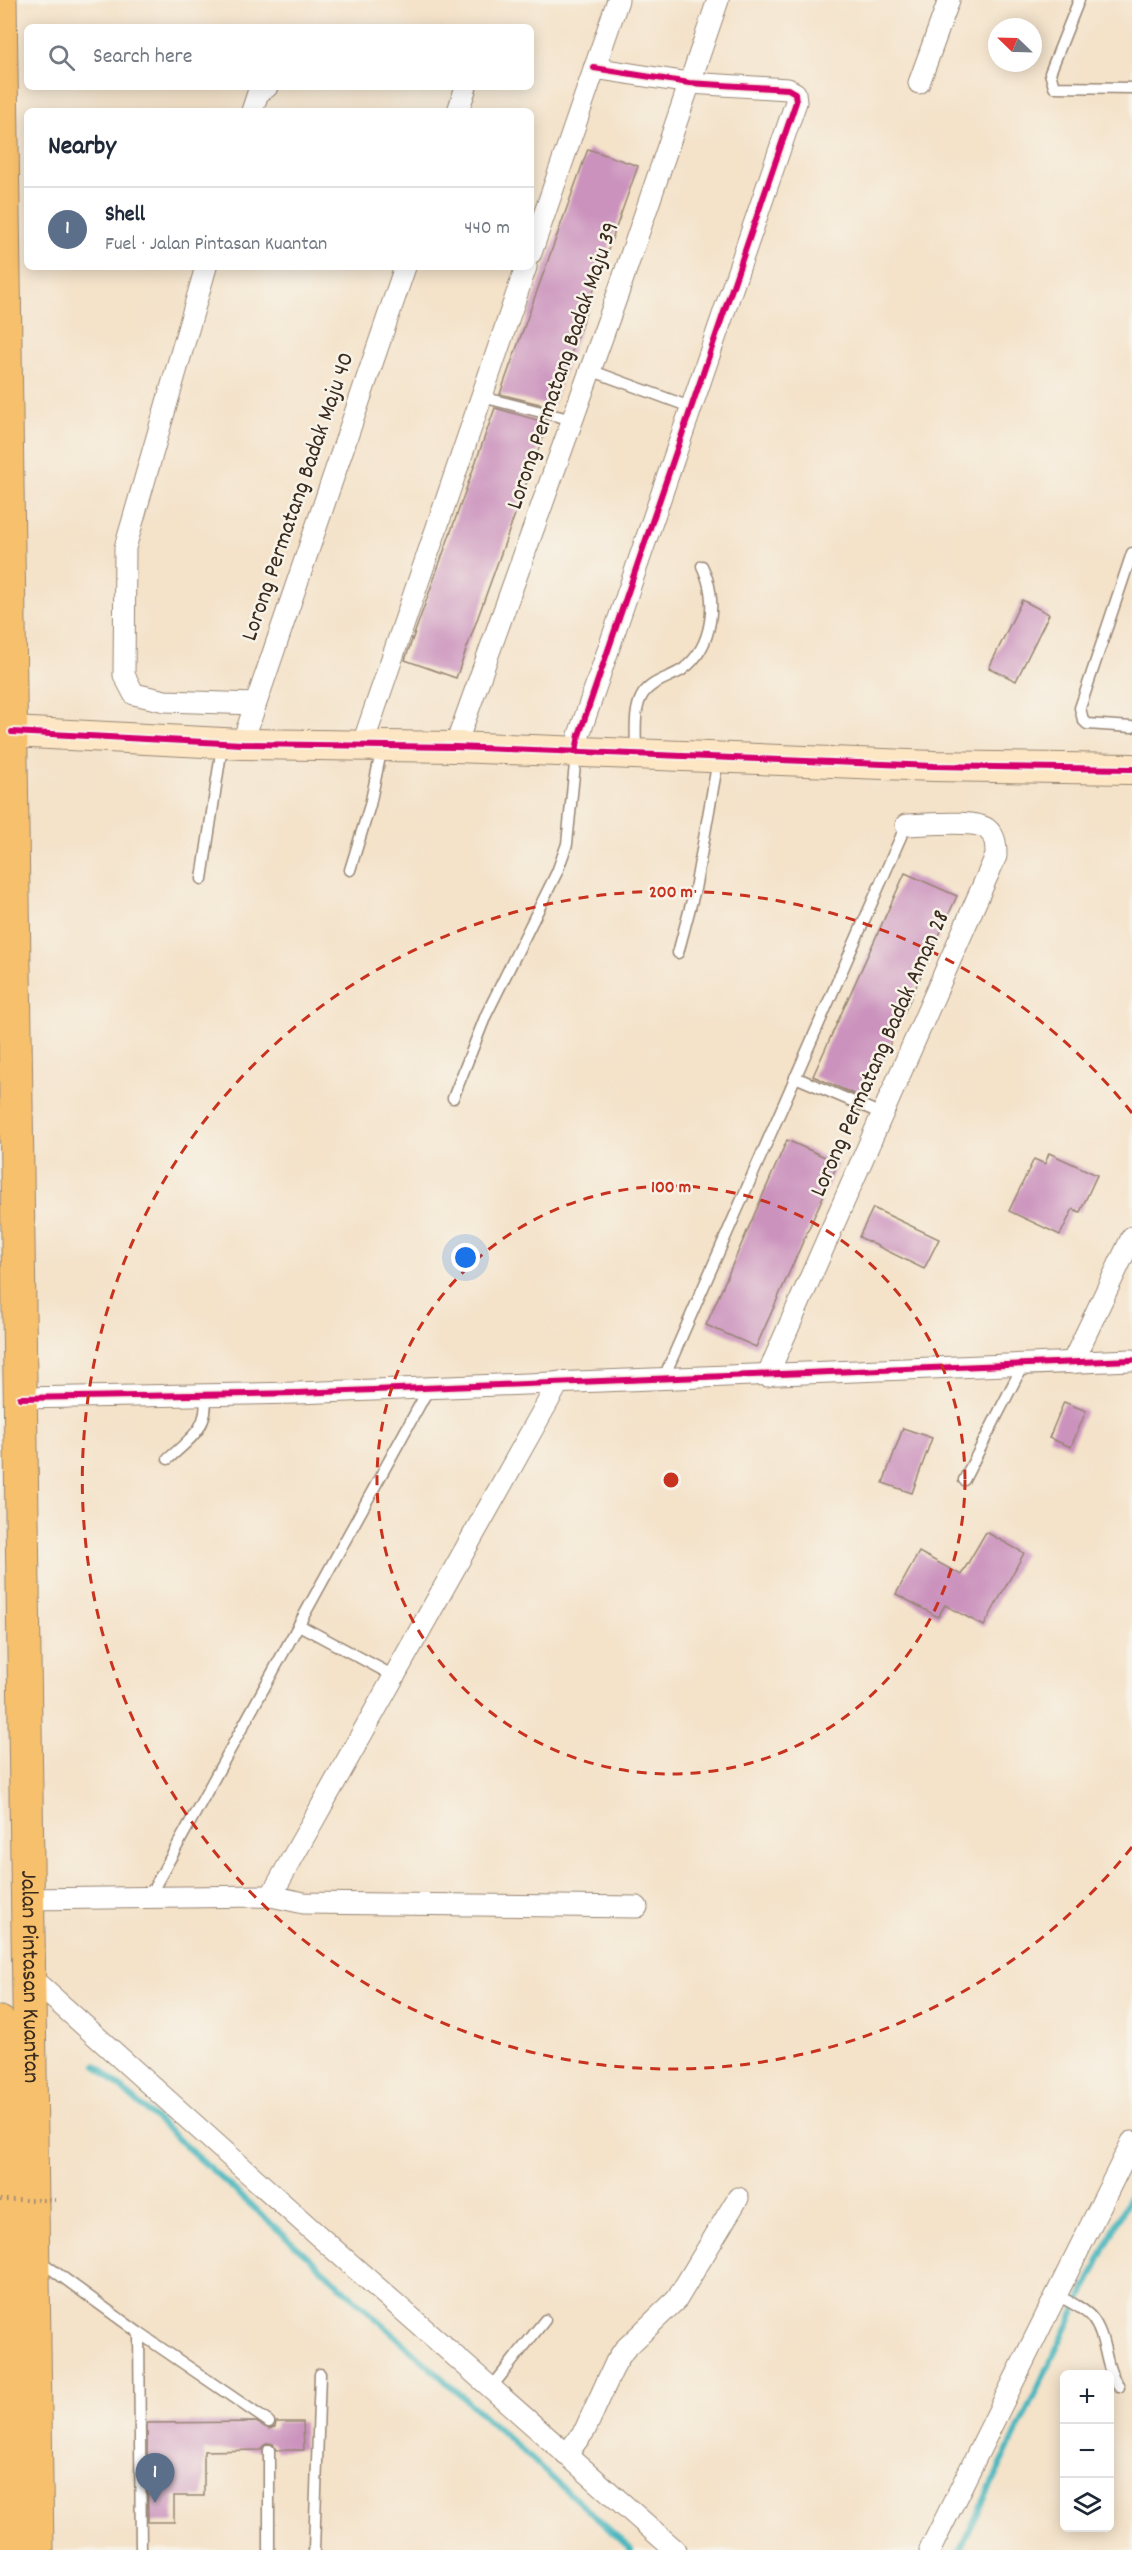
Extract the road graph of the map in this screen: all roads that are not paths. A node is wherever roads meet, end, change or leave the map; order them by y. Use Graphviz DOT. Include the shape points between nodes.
graph roads {
  1 [pos="0,0"];
  2 [pos="618,0"];
  3 [pos="718,0"];
  4 [pos="950,0"];
  5 [pos="1079,0"];
  6 [pos="594,69"];
  7 [pos="919,82"];
  8 [pos="689,83"];
  9 [pos="1132,88"];
  10 [pos="262,90"];
  11 [pos="465,90"];
  12 [pos="253,108"];
  13 [pos="459,108"];
  14 [pos="534,245"];
  15 [pos="205,270"];
  16 [pos="404,270"];
  17 [pos="525,270"];
  18 [pos="590,370"];
  19 [pos="482,397"];
  20 [pos="690,407"];
  21 [pos="573,420"];
  22 [pos="1132,552"];
  23 [pos="702,566"];
  24 [pos="255,704"];
  25 [pos="1132,727"];
  26 [pos="12,732"];
  27 [pos="232,743"];
  28 [pos="455,747"];
  29 [pos="576,751"];
  30 [pos="636,753"];
  31 [pos="376,754"];
  32 [pos="718,756"];
  33 [pos="1132,769"];
  34 [pos="906,825"];
  35 [pos="350,870"];
  36 [pos="202,879"];
  37 [pos="678,953"];
  38 [pos="795,1077"];
  39 [pos="453,1098"];
  40 [pos="882,1114"];
  41 [pos="1132,1237"];
  42 [pos="1132,1360"];
  43 [pos="1072,1363"];
  44 [pos="1023,1365"];
  45 [pos="767,1376"];
  46 [pos="664,1377"];
  47 [pos="559,1382"];
  48 [pos="429,1387"];
  49 [pos="205,1395"];
  50 [pos="20,1398"];
  51 [pos="168,1459"];
  52 [pos="964,1480"];
  53 [pos="299,1625"];
  54 [pos="394,1676"];
  55 [pos="271,1896"];
  56 [pos="149,1898"];
  57 [pos="27,1899"];
  58 [pos="637,1908"];
  59 [pos="28,1975"];
  60 [pos="0,2023"];
  61 [pos="1,2117"];
  62 [pos="1132,2142"];
  63 [pos="738,2198"];
  64 [pos="32,2256"];
  65 [pos="1063,2299"];
  66 [pos="545,2320"];
  67 [pos="140,2333"];
  68 [pos="320,2374"];
  69 [pos="1119,2387"];
  70 [pos="490,2388"];
  71 [pos="269,2422"];
  72 [pos="269,2450"];
  73 [pos="566,2455"];
  74 [pos="7,2550"];
  75 [pos="37,2550"];
  76 [pos="141,2550"];
  77 [pos="269,2550"];
  78 [pos="314,2550"];
  79 [pos="675,2550"];
  80 [pos="930,2550"];
  1 -- 26 [label="highway, Jalan Pintasan Kuantan"];
  2 -- 6 [label="street"];
  3 -- 8 [label="street, Lorong Permatang Badak Maju 39"];
  4 -- 7 [label="street"];
  5 -- 9 [label="lane" via="1050,73 1054,87"];
  6 -- 8 [label="street"];
  6 -- 14 [label="street"];
  8 -- 18 [label="street, Lorong Permatang Badak Maju 39"];
  8 -- 20 [label="street" via="788,89 795,93 796,102"];
  10 -- 12 [label="street"];
  11 -- 13 [label="street"];
  15 -- 24 [label="street" via="125,548 124,675 134,694 165,701"];
  16 -- 24 [label="street, Lorong Permatang Badak Maju 40"];
  17 -- 19 [label="street"];
  18 -- 20 [label="lane"];
  18 -- 21 [label="street, Lorong Permatang Badak Maju 39"];
  19 -- 21 [label="lane"];
  19 -- 31 [label="street"];
  20 -- 29 [label="street"];
  21 -- 28 [label="street, Lorong Permatang Badak Maju 39"];
  22 -- 25 [label="lane" via="1080,708 1087,724"];
  23 -- 30 [label="lane" via="712,594 705,638 689,663 644,693 638,709"];
  24 -- 27 [label="street, Lorong Permatang Badak Maju 40"];
  26 -- 27 [label="street"];
  26 -- 50 [label="highway, Jalan Pintasan Kuantan"];
  27 -- 31 [label="street"];
  27 -- 36 [label="lane"];
  28 -- 29 [label="street"];
  28 -- 31 [label="street"];
  29 -- 30 [label="street"];
  29 -- 39 [label="lane" via="567,844 486,1016"];
  30 -- 32 [label="street"];
  31 -- 35 [label="lane" via="370,805"];
  32 -- 33 [label="street" via="934,766"];
  32 -- 37 [label="lane" via="695,890"];
  34 -- 38 [label="lane"];
  34 -- 40 [label="street, Lorong Permatang Badak Aman 28" via="986,828 993,836 996,856"];
  38 -- 40 [label="lane"];
  38 -- 46 [label="lane"];
  40 -- 45 [label="street, Lorong Permatang Badak Aman 28"];
  41 -- 43 [label="street"];
  42 -- 43 [label="street"];
  43 -- 44 [label="street"];
  44 -- 45 [label="street"];
  44 -- 52 [label="lane"];
  45 -- 46 [label="street"];
  46 -- 47 [label="street"];
  47 -- 48 [label="street"];
  47 -- 54 [label="street"];
  48 -- 49 [label="street"];
  48 -- 53 [label="lane"];
  49 -- 50 [label="street"];
  49 -- 51 [label="lane" via="207,1410 201,1427"];
  50 -- 57 [label="highway, Jalan Pintasan Kuantan"];
  53 -- 54 [label="lane"];
  53 -- 56 [label="lane"];
  54 -- 55 [label="street"];
  55 -- 56 [label="street"];
  55 -- 58 [label="street" via="304,1903"];
  56 -- 57 [label="street"];
  57 -- 59 [label="highway, Jalan Pintasan Kuantan"];
  59 -- 64 [label="highway, Jalan Pintasan Kuantan"];
  59 -- 70 [label="street"];
  60 -- 61 [label="highway, Jalan Pintasan Kuantan"];
  61 -- 74 [label="highway, Jalan Pintasan Kuantan"];
  62 -- 65 [label="street"];
  63 -- 73 [label="street" via="677,2299 620,2356 585,2430"];
  64 -- 67 [label="lane"];
  64 -- 75 [label="highway, Jalan Pintasan Kuantan"];
  65 -- 69 [label="lane" via="1087,2313 1100,2335 1111,2378"];
  65 -- 80 [label="street"];
  66 -- 70 [label="lane"];
  67 -- 71 [label="lane"];
  67 -- 76 [label="lane"];
  68 -- 78 [label="lane"];
  70 -- 73 [label="street"];
  72 -- 77 [label="lane"];
  73 -- 79 [label="street"];
}
